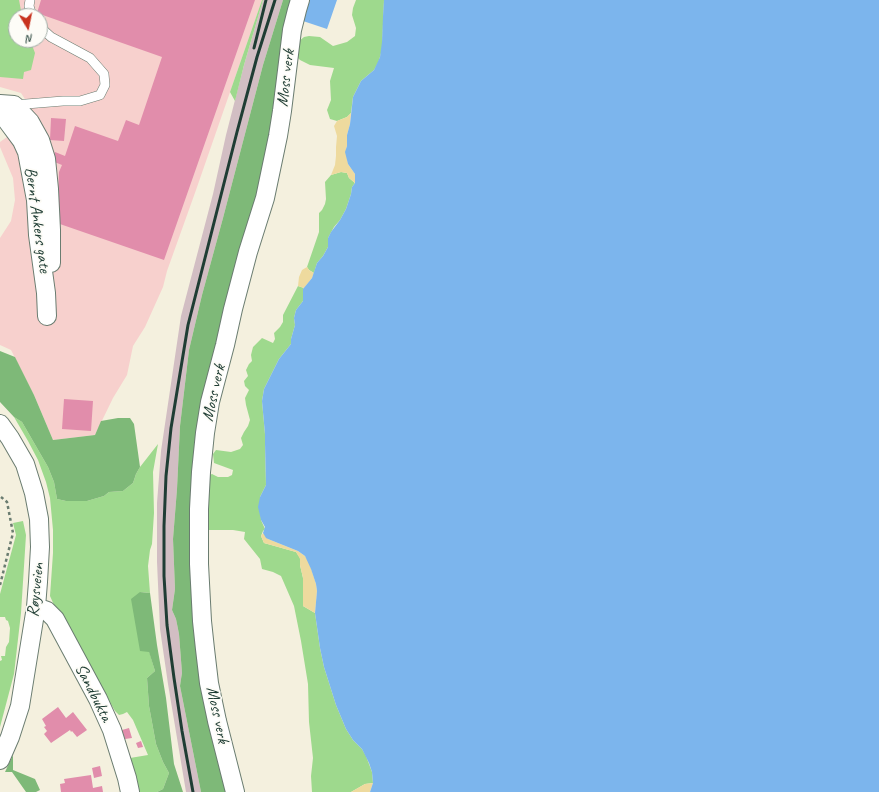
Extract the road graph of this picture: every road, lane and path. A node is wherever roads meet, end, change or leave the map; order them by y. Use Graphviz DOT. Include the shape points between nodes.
graph roads {
  1 [pos="300,0"];
  2 [pos="48,34"];
  3 [pos="5,105"];
  4 [pos="47,316"];
  5 [pos="0,424"];
  6 [pos="2,498"];
  7 [pos="0,584"];
  8 [pos="36,607"];
  9 [pos="0,760"];
  10 [pos="130,792"];
  11 [pos="235,792"];
  1 -- 11 [label="street, Moss verk" via="292,30 282,111 269,183 248,252 210,402 201,472 198,509 204,649 217,722"];
  2 -- 3 [label="lane" via="90,58 104,74 105,85 100,95 80,101"];
  3 -- 4 [label="street, Bernt Ankers gate" via="5,118 27,152 36,200"];
  5 -- 8 [label="street, Røysveien" via="25,464 34,493 40,539"];
  6 -- 7 [label="path" via="6,502 13,533"];
  8 -- 9 [label="street, Røysveien" via="20,706"];
  8 -- 10 [label="street, Sandbukta" via="47,611 55,619 98,699 112,730"];
}
